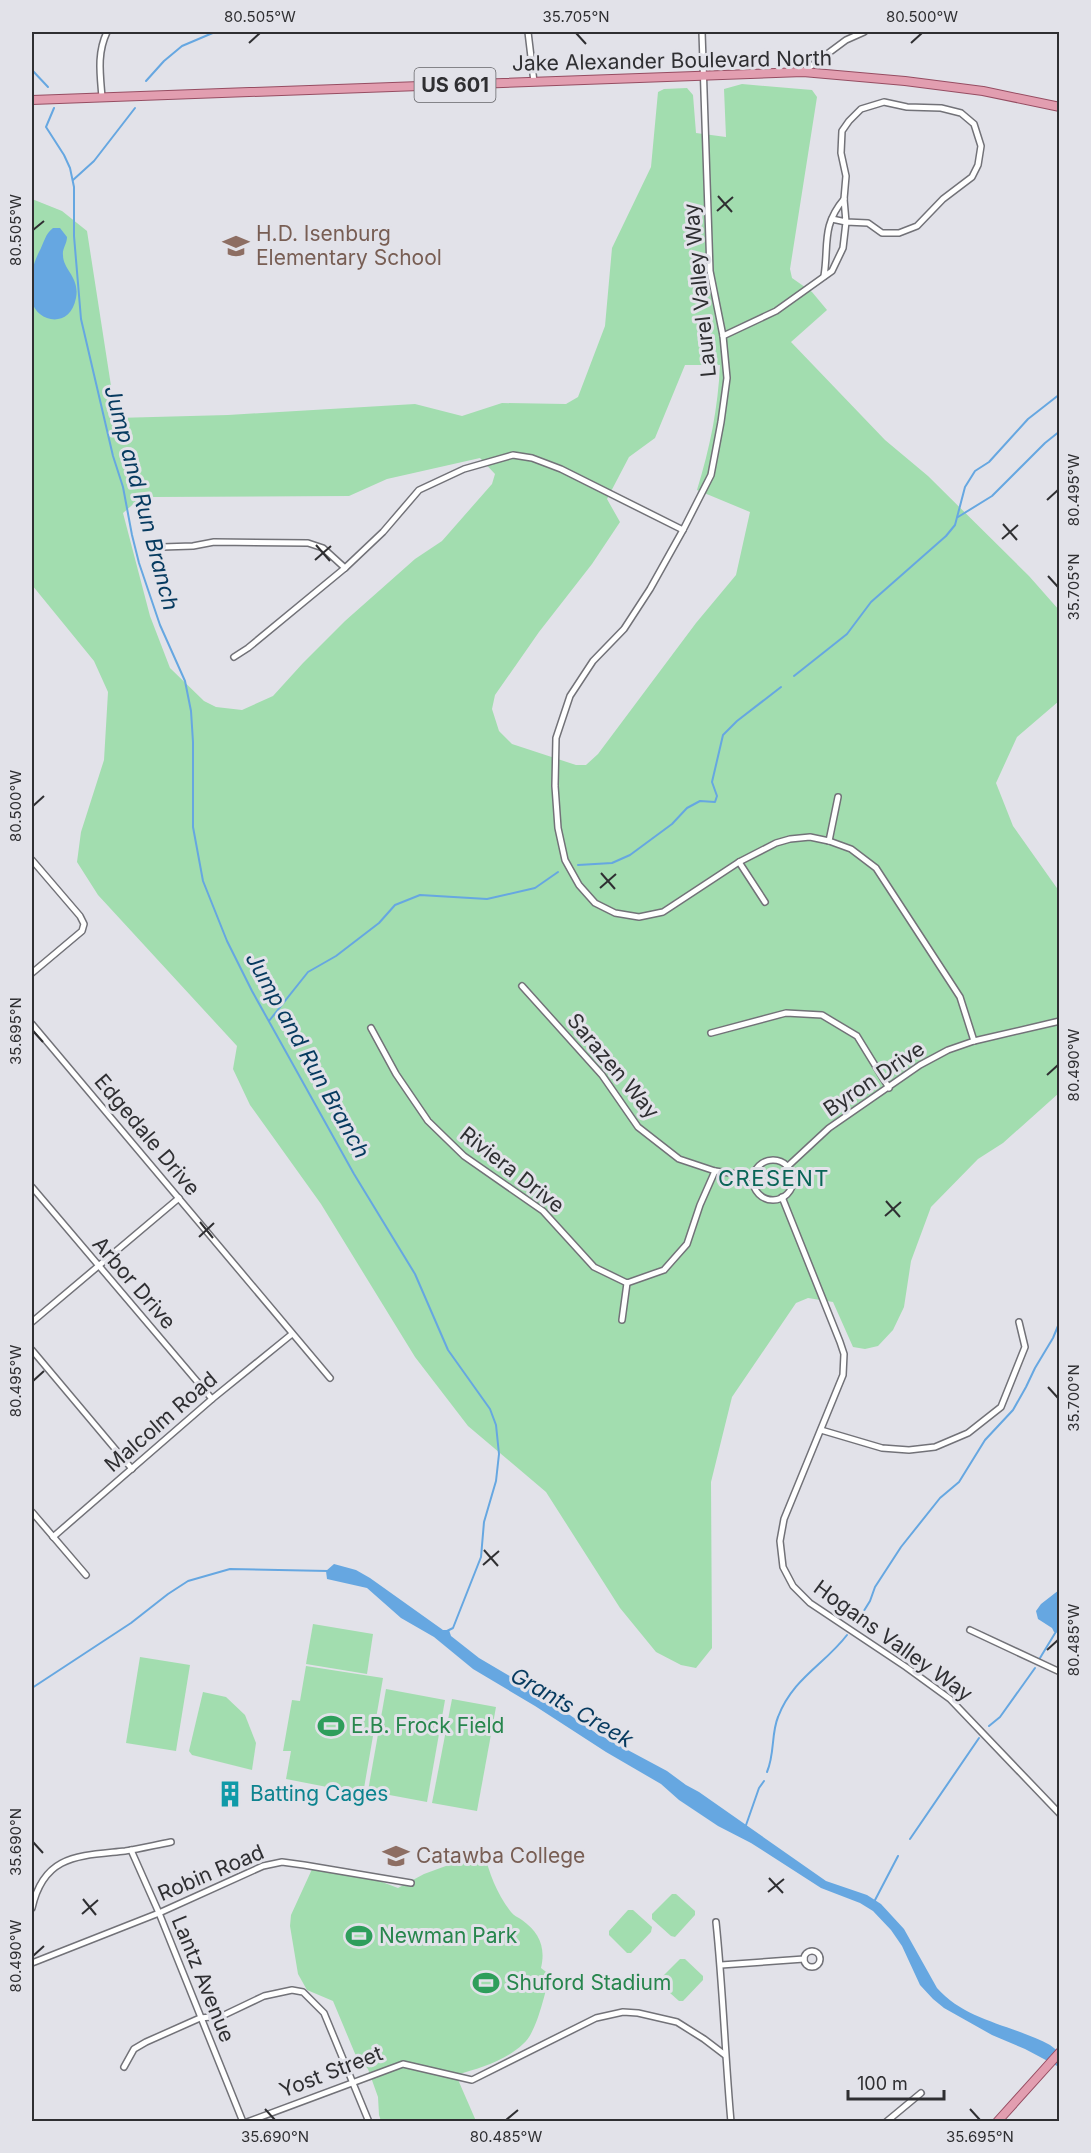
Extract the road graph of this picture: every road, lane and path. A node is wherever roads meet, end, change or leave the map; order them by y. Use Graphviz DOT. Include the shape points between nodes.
graph roads {
  1 [pos="107,32"];
  2 [pos="528,32"];
  3 [pos="702,32"];
  4 [pos="864,32"];
  5 [pos="803,72"];
  6 [pos="704,75"];
  7 [pos="534,82"];
  8 [pos="102,97"];
  9 [pos="32,100"];
  10 [pos="1059,107"];
  11 [pos="844,199"];
  12 [pos="832,219"];
  13 [pos="846,222"];
  14 [pos="824,276"];
  15 [pos="723,336"];
  16 [pos="683,530"];
  17 [pos="162,548"];
  18 [pos="345,568"];
  19 [pos="234,657"];
  20 [pos="838,797"];
  21 [pos="829,841"];
  22 [pos="32,860"];
  23 [pos="739,862"];
  24 [pos="765,902"];
  25 [pos="32,973"];
  26 [pos="522,986"];
  27 [pos="1059,1021"];
  28 [pos="32,1026"];
  29 [pos="371,1028"];
  30 [pos="711,1033"];
  31 [pos="974,1041"];
  32 [pos="889,1088"];
  33 [pos="788,1167"];
  34 [pos="715,1172"];
  35 [pos="753,1176"];
  36 [pos="32,1187"];
  37 [pos="782,1197"];
  38 [pos="179,1198"];
  39 [pos="98,1266"];
  40 [pos="627,1283"];
  41 [pos="622,1320"];
  42 [pos="32,1322"];
  43 [pos="1019,1322"];
  44 [pos="292,1334"];
  45 [pos="32,1350"];
  46 [pos="330,1378"];
  47 [pos="212,1399"];
  48 [pos="821,1430"];
  49 [pos="132,1470"];
  50 [pos="32,1512"];
  51 [pos="53,1537"];
  52 [pos="86,1575"];
  53 [pos="970,1630"];
  54 [pos="1059,1672"];
  55 [pos="1059,1814"];
  56 [pos="171,1842"];
  57 [pos="131,1850"];
  58 [pos="411,1883"];
  59 [pos="32,1908"];
  60 [pos="159,1913"];
  61 [pos="716,1923"];
  62 [pos="804,1959"];
  63 [pos="32,1963"];
  64 [pos="721,1965"];
  65 [pos="200,2018"];
  66 [pos="1059,2052"];
  67 [pos="725,2055"];
  68 [pos="124,2067"];
  69 [pos="353,2082"];
  70 [pos="921,2093"];
  71 [pos="245,2121"];
  72 [pos="369,2121"];
  73 [pos="731,2121"];
  74 [pos="886,2121"];
  75 [pos="997,2121"];
  1 -- 8 [label="street" via="99,59"];
  2 -- 7 [label="street"];
  3 -- 6 [label="street, Laurel Valley Way"];
  4 -- 5 [label="street" via="846,40"];
  5 -- 6 [label="main road, Jake Alexander Boulevard North / US 601"];
  5 -- 10 [label="main road, Jake Alexander Boulevard North / US 601" via="983,91"];
  6 -- 7 [label="main road, Jake Alexander Boulevard North / US 601"];
  6 -- 15 [label="street, Laurel Valley Way" via="710,271"];
  7 -- 8 [label="main road, Jake Alexander Boulevard North / US 601"];
  8 -- 9 [label="main road, Jake Alexander Boulevard North / US 601"];
  11 -- 12 [label="street"];
  11 -- 13 [label="street"];
  11 -- 13 [label="street" via="842,131 861,109 884,102 941,108 961,113 974,124 981,146 972,177 917,225 899,233 882,233 868,223"];
  12 -- 13 [label="street"];
  12 -- 14 [label="street" via="825,246"];
  13 -- 14 [label="street" via="843,248 832,271"];
  14 -- 15 [label="street" via="776,311"];
  15 -- 16 [label="street, Laurel Valley Way" via="727,378 711,475"];
  16 -- 18 [label="street" via="561,469 513,455 418,490 383,532"];
  16 -- 23 [label="street, Laurel Valley Way" via="624,629 594,661 570,696 556,738 558,828 564,860 579,885 594,903 626,916 663,912"];
  17 -- 18 [label="street" via="214,542 308,543 323,548"];
  18 -- 19 [label="street"];
  20 -- 21 [label="street"];
  21 -- 23 [label="street, Laurel Valley Way" via="790,838"];
  21 -- 31 [label="street, Laurel Valley Way" via="850,849 876,868 960,997"];
  22 -- 25 [label="street" via="84,924 82,931"];
  23 -- 24 [label="street"];
  26 -- 34 [label="street, Sarazen Way" via="602,1075 638,1127 679,1159"];
  27 -- 31 [label="street, Byron Drive"];
  28 -- 38 [label="street, Edgedale Drive"];
  29 -- 40 [label="street, Riviera Drive" via="396,1074 434,1127 464,1156 543,1211 594,1267"];
  30 -- 32 [label="street" via="786,1013 822,1015 857,1036"];
  31 -- 32 [label="street, Byron Drive" via="920,1065"];
  32 -- 33 [label="street, Byron Drive" via="830,1128"];
  33 -- 35 [label="street" via="777,1161 765,1162"];
  33 -- 37 [label="street" via="792,1184"];
  34 -- 35 [label="street, Sarazen Way"];
  34 -- 40 [label="street" via="687,1244 664,1270"];
  35 -- 37 [label="street" via="758,1193 769,1199"];
  36 -- 39 [label="street, Arbor Drive"];
  37 -- 48 [label="street, Hogans Valley Way" via="844,1354 843,1375"];
  38 -- 39 [label="street"];
  38 -- 44 [label="street, Edgedale Drive"];
  39 -- 42 [label="street"];
  39 -- 47 [label="street, Arbor Drive"];
  40 -- 41 [label="street"];
  43 -- 48 [label="street" via="1025,1347 1001,1407 968,1433 935,1447 909,1450 882,1448"];
  44 -- 46 [label="street, Edgedale Drive"];
  44 -- 47 [label="street, Malcolm Road"];
  45 -- 49 [label="street"];
  47 -- 49 [label="street, Malcolm Road"];
  48 -- 55 [label="street, Hogans Valley Way" via="784,1519 780,1541 783,1567 793,1586 810,1603 950,1700"];
  49 -- 51 [label="street, Malcolm Road"];
  50 -- 51 [label="street"];
  51 -- 52 [label="street"];
  53 -- 54 [label="street"];
  56 -- 57 [label="street"];
  57 -- 59 [label="street" via="63,1861 40,1883"];
  57 -- 60 [label="street, Lantz Avenue"];
  58 -- 60 [label="street, Robin Road" via="282,1862 263,1866"];
  60 -- 63 [label="street, Robin Road"];
  60 -- 65 [label="street, Lantz Avenue"];
  61 -- 64 [label="street"];
  62 -- 64 [label="street"];
  64 -- 67 [label="street"];
  65 -- 68 [label="street" via="134,2049"];
  65 -- 69 [label="street" via="222,2016 279,1991 303,1992 324,2013"];
  65 -- 71 [label="street, Lantz Avenue"];
  66 -- 75 [label="main road"];
  67 -- 69 [label="street, Yost Street" via="677,2022 623,2012 596,2018 472,2080 403,2064"];
  67 -- 73 [label="street"];
  69 -- 71 [label="street, Yost Street"];
  69 -- 72 [label="street"];
  70 -- 74 [label="street"];
}
